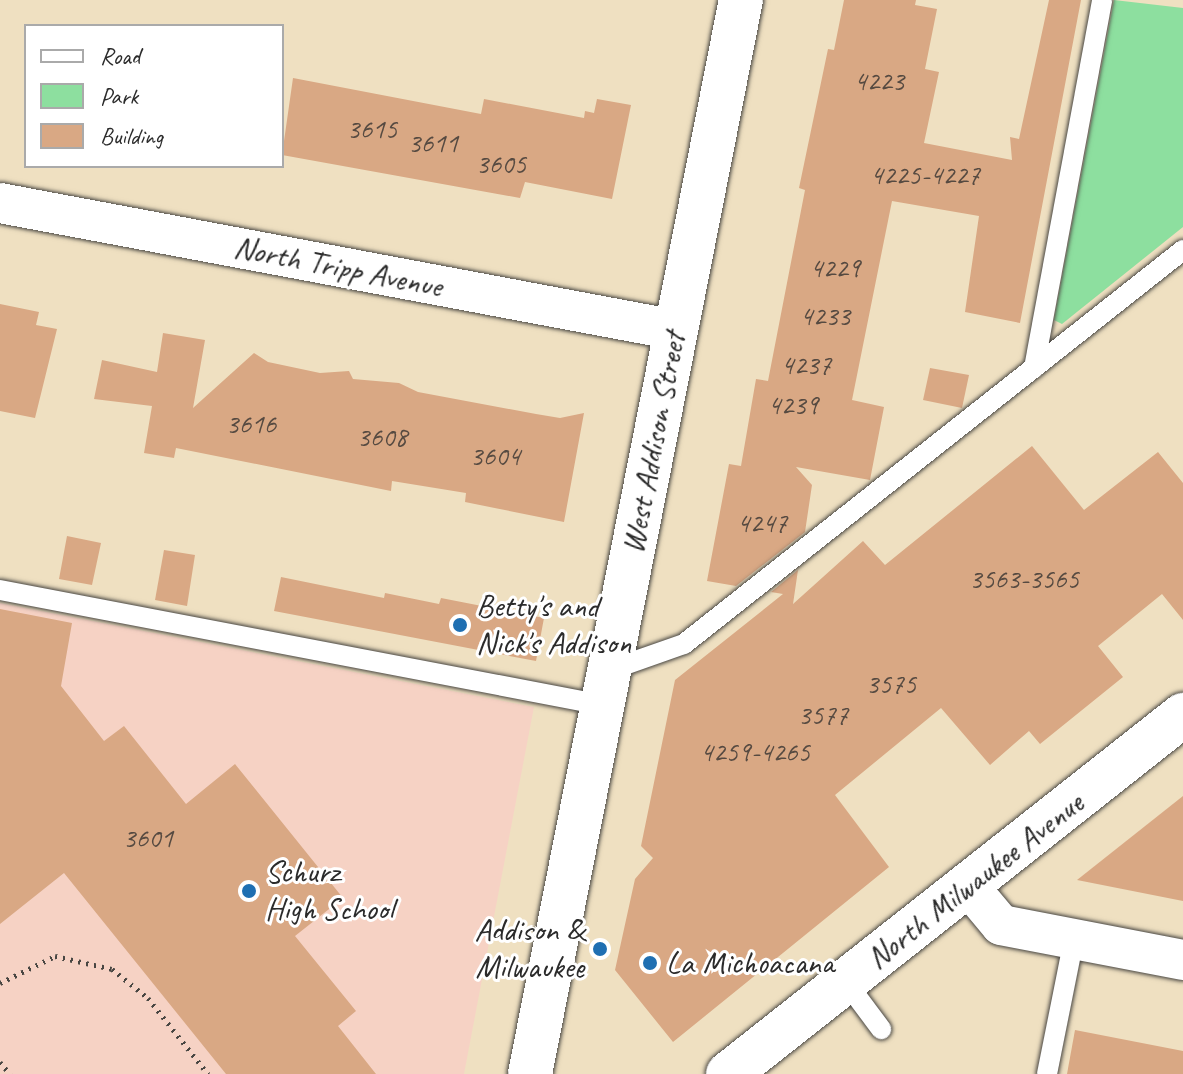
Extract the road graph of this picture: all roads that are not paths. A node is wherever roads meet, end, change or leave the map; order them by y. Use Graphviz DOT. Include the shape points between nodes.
graph roads {
  1 [pos="741,0"];
  2 [pos="1102,0"];
  3 [pos="0,203"];
  4 [pos="1183,250"];
  5 [pos="676,330"];
  6 [pos="1034,368"];
  7 [pos="0,590"];
  8 [pos="606,687"];
  9 [pos="1183,715"];
  10 [pos="970,888"];
  11 [pos="1074,939"];
  12 [pos="1183,960"];
  13 [pos="846,982"];
  14 [pos="881,1029"];
  15 [pos="530,1074"];
  16 [pos="728,1074"];
  17 [pos="1047,1074"];
  1 -- 5 [label="street, West Addison Street"];
  2 -- 6 [label="lane"];
  3 -- 5 [label="street, North Tripp Avenue"];
  4 -- 6 [label="lane"];
  5 -- 8 [label="street, West Addison Street"];
  6 -- 8 [label="lane" via="684,644"];
  7 -- 8 [label="lane"];
  8 -- 15 [label="street, West Addison Street"];
  9 -- 10 [label="street, North Milwaukee Avenue"];
  10 -- 11 [label="street" via="1001,925"];
  10 -- 13 [label="street, North Milwaukee Avenue"];
  11 -- 12 [label="street"];
  11 -- 17 [label="lane"];
  13 -- 14 [label="lane"];
  13 -- 16 [label="street, North Milwaukee Avenue"];
}
